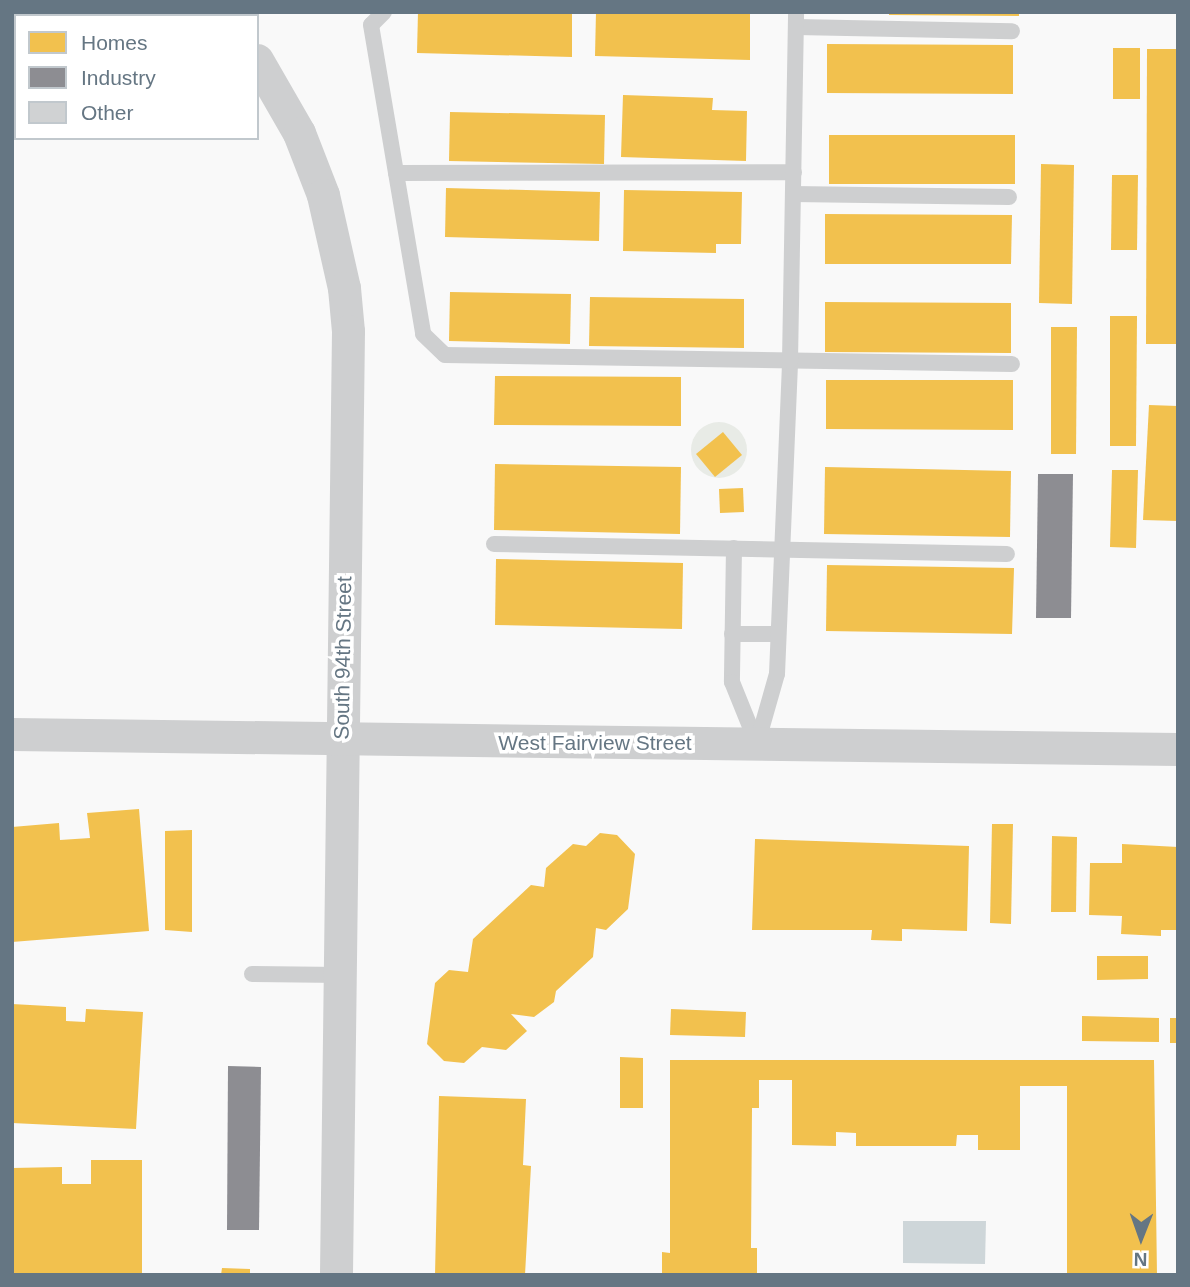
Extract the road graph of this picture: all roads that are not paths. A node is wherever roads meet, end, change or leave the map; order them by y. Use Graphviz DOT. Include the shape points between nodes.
graph roads {
  1 [pos="384,12"];
  2 [pos="796,20"];
  3 [pos="1012,31"];
  4 [pos="259,63"];
  5 [pos="793,172"];
  6 [pos="396,173"];
  7 [pos="793,194"];
  8 [pos="1009,197"];
  9 [pos="790,361"];
  10 [pos="1012,365"];
  11 [pos="494,544"];
  12 [pos="734,548"];
  13 [pos="783,549"];
  14 [pos="1006,554"];
  15 [pos="732,634"];
  16 [pos="778,634"];
  17 [pos="12,734"];
  18 [pos="342,741"];
  19 [pos="757,744"];
  20 [pos="1178,750"];
  21 [pos="252,974"];
  22 [pos="341,975"];
  23 [pos="336,1275"];
  1 -- 6 [label="lane" via="372,25"];
  2 -- 3 [label="lane"];
  2 -- 5 [label="lane"];
  4 -- 18 [label="street, South 94th Street" via="299,133 323,195 344,288 348,331"];
  5 -- 6 [label="lane"];
  5 -- 7 [label="lane"];
  6 -- 9 [label="lane" via="423,334 445,355"];
  7 -- 8 [label="lane"];
  7 -- 9 [label="lane"];
  9 -- 10 [label="lane"];
  9 -- 13 [label="lane"];
  11 -- 12 [label="lane"];
  12 -- 13 [label="lane"];
  12 -- 15 [label="lane"];
  13 -- 14 [label="lane"];
  13 -- 16 [label="lane"];
  15 -- 16 [label="lane"];
  15 -- 19 [label="lane" via="732,681"];
  16 -- 19 [label="lane" via="776,674"];
  17 -- 18 [label="street, West Fairview Street"];
  18 -- 19 [label="street, West Fairview Street"];
  18 -- 22 [label="street, South 94th Street"];
  19 -- 20 [label="street, West Fairview Street"];
  21 -- 22 [label="lane"];
  22 -- 23 [label="street, South 94th Street"];
}
